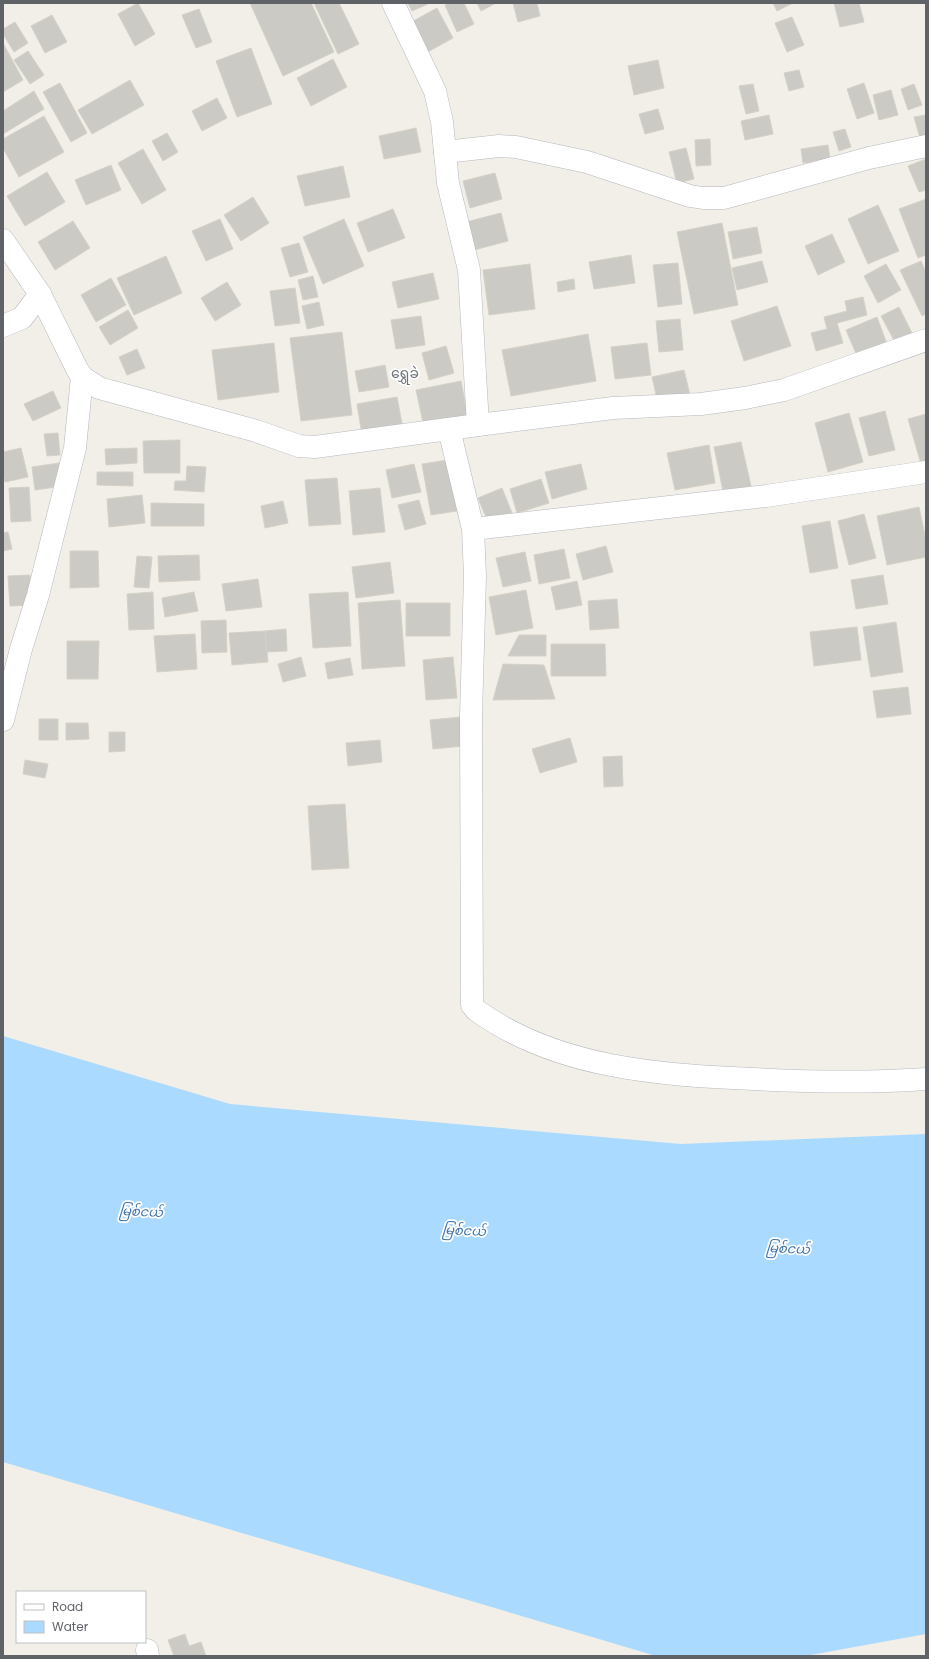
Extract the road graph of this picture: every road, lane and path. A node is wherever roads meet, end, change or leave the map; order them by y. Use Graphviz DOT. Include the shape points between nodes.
graph roads {
  1 [pos="393,3"];
  2 [pos="926,146"];
  3 [pos="445,152"];
  4 [pos="3,240"];
  5 [pos="40,294"];
  6 [pos="3,326"];
  7 [pos="926,340"];
  8 [pos="82,377"];
  9 [pos="478,425"];
  10 [pos="449,429"];
  11 [pos="926,472"];
  12 [pos="473,528"];
  13 [pos="3,720"];
  14 [pos="926,1079"];
  1 -- 3 [label="street" via="435,92"];
  2 -- 3 [label="street" via="869,158 724,198 690,196 587,162 516,147 499,146"];
  3 -- 9 [label="street" via="448,183 469,270"];
  4 -- 5 [label="street"];
  5 -- 6 [label="street" via="22,318"];
  5 -- 8 [label="street"];
  7 -- 9 [label="street" via="784,390 745,398 701,404 613,408"];
  8 -- 10 [label="street" via="99,388 256,431 299,446 315,447"];
  8 -- 13 [label="street" via="75,448"];
  9 -- 10 [label="street"];
  10 -- 12 [label="street"];
  11 -- 12 [label="street" via="766,496"];
  12 -- 14 [label="street" via="476,576 471,716 471,898 472,1005 476,1010 528,1039 580,1058 618,1067 703,1077 814,1082"];
}
